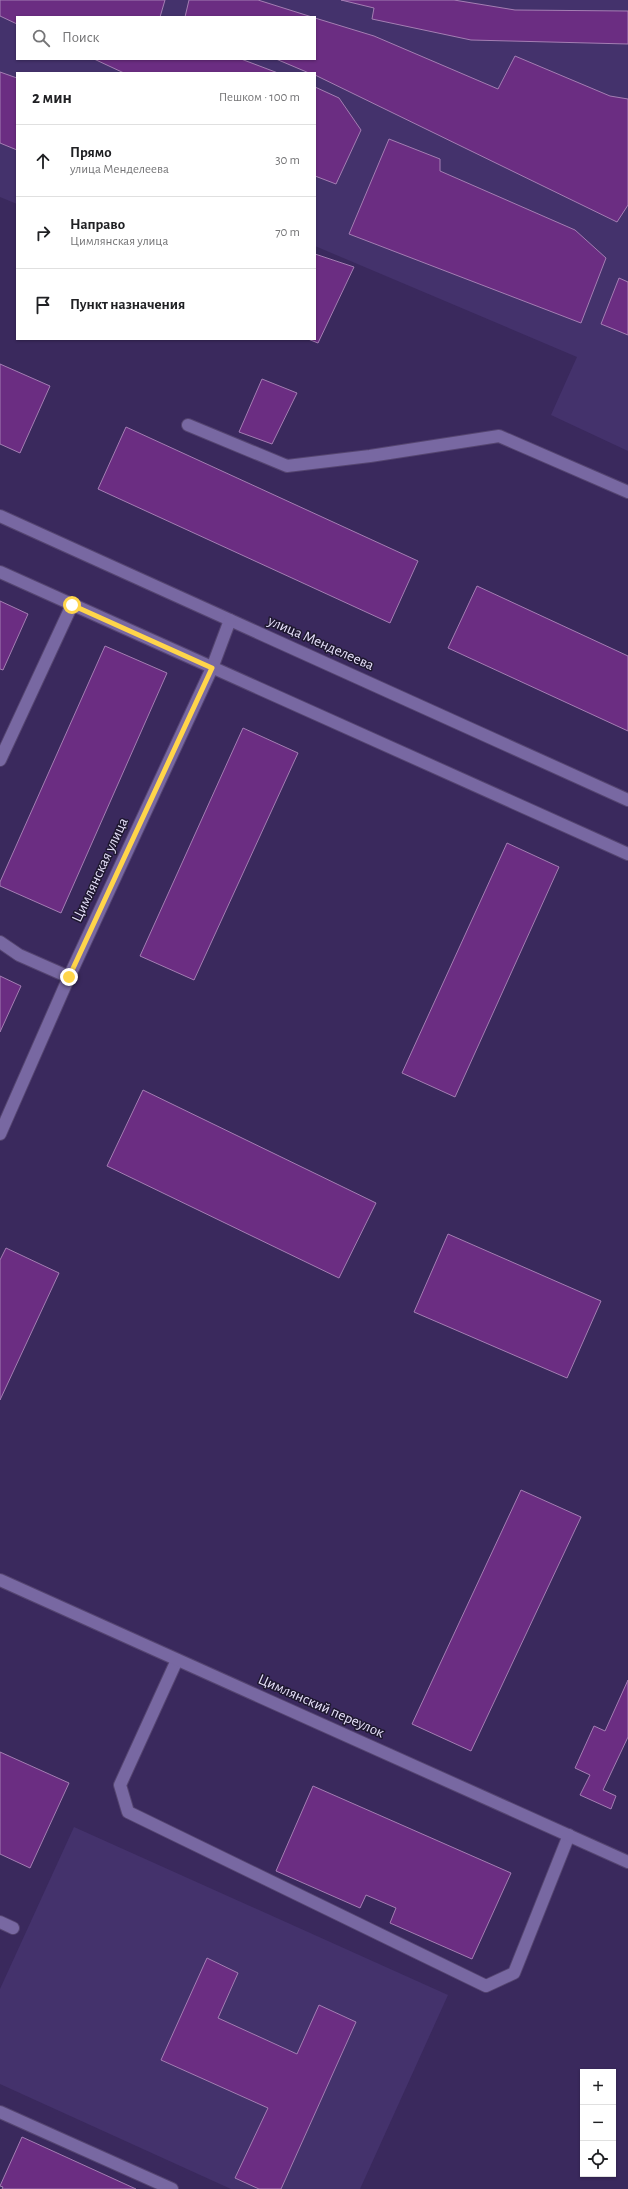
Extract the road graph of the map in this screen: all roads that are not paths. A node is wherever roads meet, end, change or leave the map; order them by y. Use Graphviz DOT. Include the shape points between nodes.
graph roads {
  1 [pos="188,425"];
  2 [pos="628,492"];
  3 [pos="0,516"];
  4 [pos="0,572"];
  5 [pos="72,605"];
  6 [pos="230,620"];
  7 [pos="212,668"];
  8 [pos="4,742"];
  9 [pos="0,760"];
  10 [pos="628,800"];
  11 [pos="628,854"];
  12 [pos="0,942"];
  13 [pos="69,977"];
  14 [pos="0,1134"];
  15 [pos="0,1580"];
  16 [pos="177,1660"];
  17 [pos="569,1835"];
  18 [pos="628,1862"];
  19 [pos="0,1922"];
  20 [pos="13,1928"];
  21 [pos="0,2112"];
  22 [pos="172,2189"];
  1 -- 2 [label="street" via="286,466 499,436"];
  3 -- 6 [label="street, улица Менделеева"];
  4 -- 5 [label="street"];
  5 -- 7 [label="street"];
  5 -- 8 [label="street"];
  6 -- 7 [label="street, Цимлянская улица"];
  6 -- 10 [label="street, улица Менделеева"];
  7 -- 11 [label="street"];
  7 -- 13 [label="street, Цимлянская улица"];
  8 -- 9 [label="street"];
  12 -- 13 [label="street" via="19,955"];
  13 -- 14 [label="street, Цимлянская улица"];
  15 -- 16 [label="street, Цимлянский переулок"];
  16 -- 17 [label="street, Цимлянский переулок"];
  16 -- 17 [label="street" via="120,1785 128,1812 486,1986 514,1973"];
  17 -- 18 [label="street, Цимлянский переулок"];
  19 -- 20 [label="street"];
  21 -- 22 [label="street"];
}
